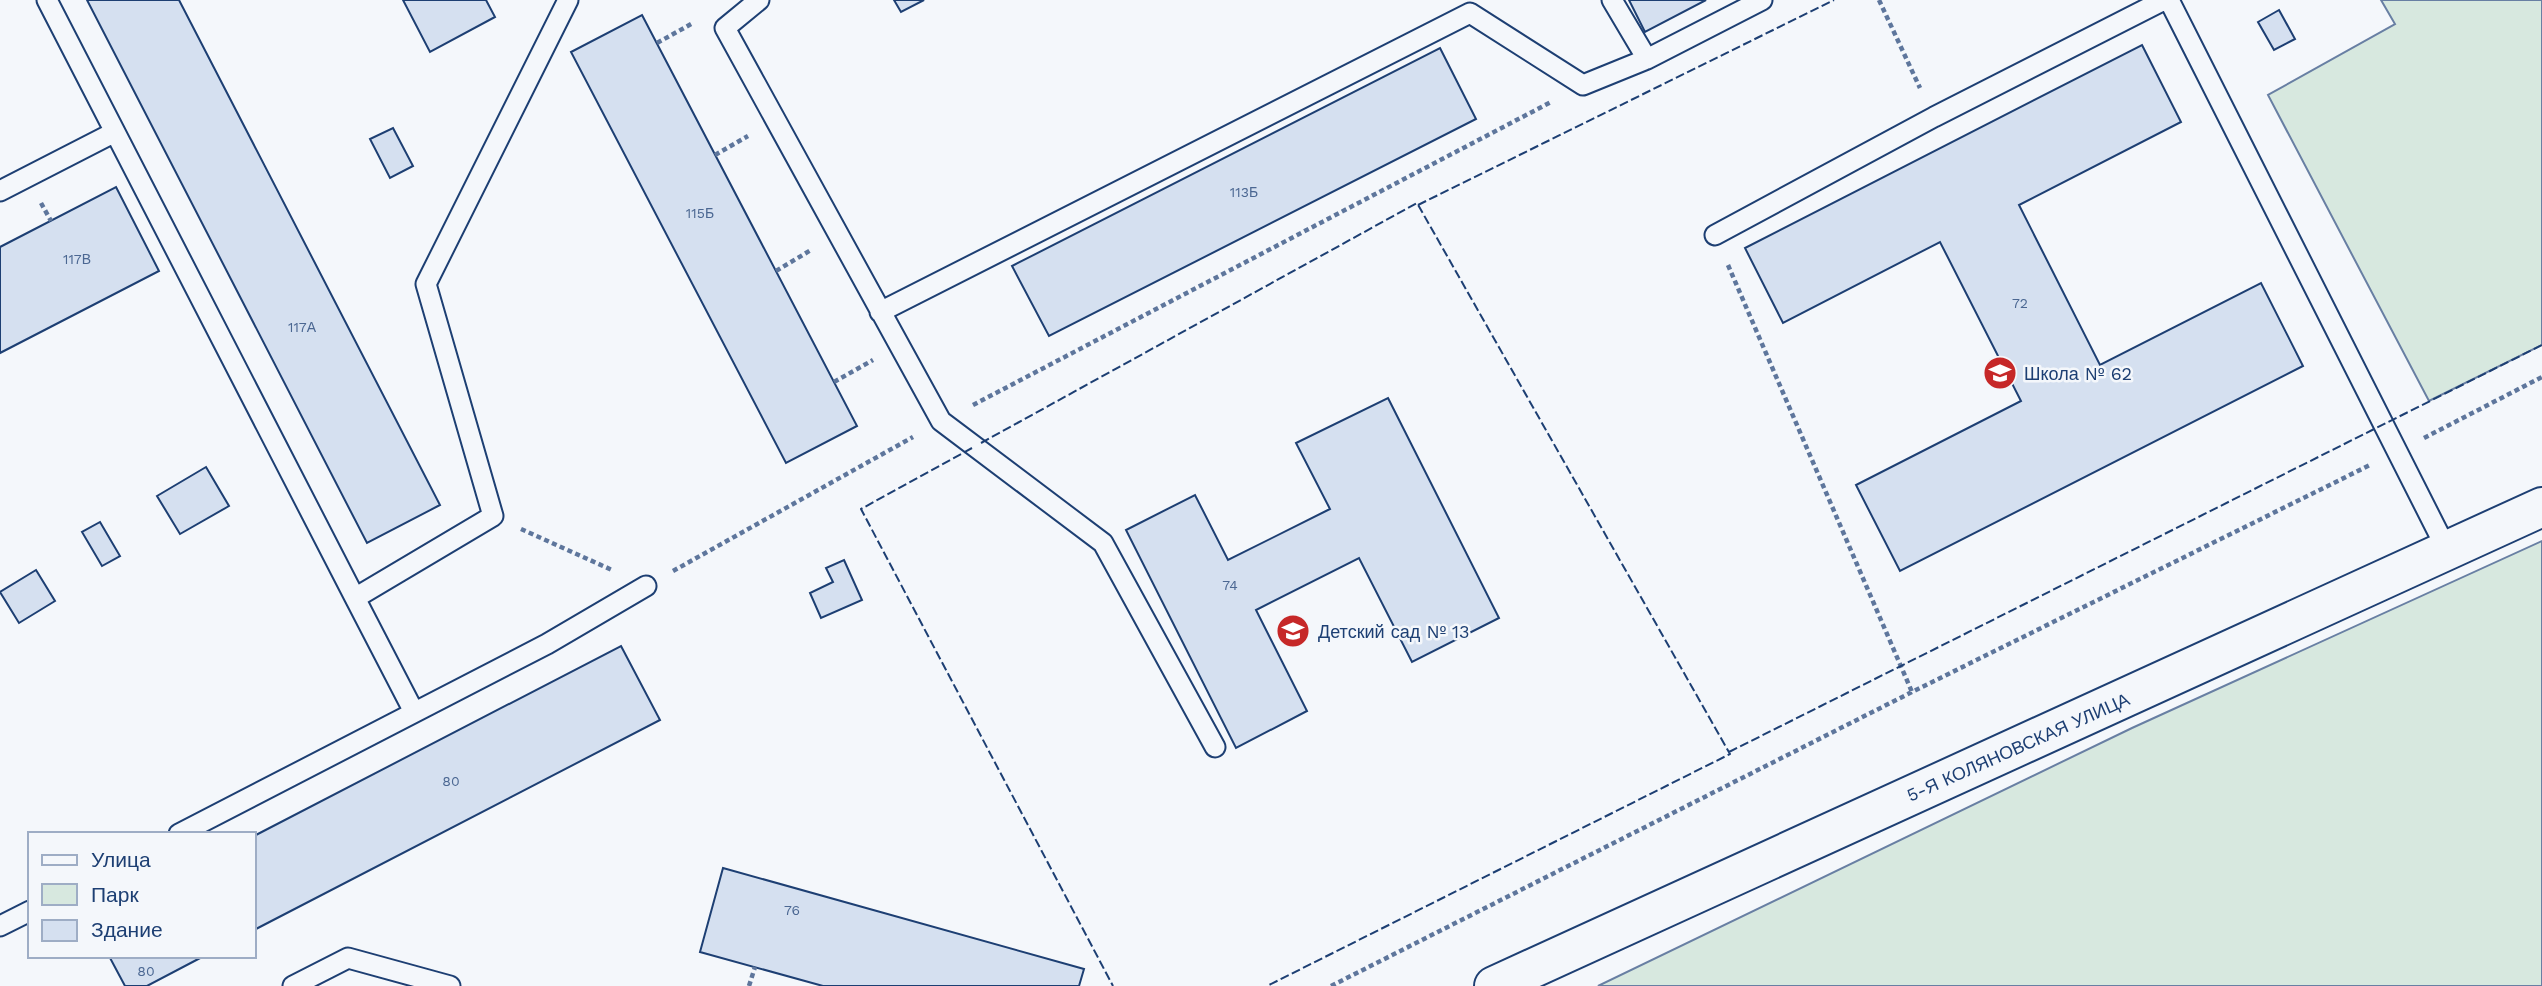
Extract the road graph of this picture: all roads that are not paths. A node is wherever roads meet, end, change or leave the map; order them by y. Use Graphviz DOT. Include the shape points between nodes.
graph roads {
  1 [pos="47,0"];
  2 [pos="568,0"];
  3 [pos="759,0"];
  4 [pos="1612,0"];
  5 [pos="1762,0"];
  6 [pos="2166,0"];
  7 [pos="1647,59"];
  8 [pos="115,132"];
  9 [pos="0,191"];
  10 [pos="1715,236"];
  11 [pos="880,312"];
  12 [pos="2542,507"];
  13 [pos="2448,552"];
  14 [pos="646,586"];
  15 [pos="355,597"];
  16 [pos="414,712"];
  17 [pos="1215,747"];
  18 [pos="183,832"];
  19 [pos="28,912"];
  20 [pos="0,926"];
  21 [pos="293,986"];
  22 [pos="450,986"];
  23 [pos="1494,986"];
  1 -- 8 [label="lane"];
  2 -- 15 [label="lane" via="426,284 493,516"];
  3 -- 11 [label="lane" via="725,28"];
  4 -- 7 [label="lane"];
  5 -- 7 [label="lane"];
  6 -- 10 [label="lane" via="1934,117"];
  6 -- 13 [label="lane"];
  7 -- 11 [label="lane" via="1583,85 1470,13"];
  8 -- 9 [label="lane"];
  8 -- 15 [label="lane"];
  11 -- 17 [label="lane" via="941,421 1102,543"];
  12 -- 13 [label="street, 5-Я КОЛЯНОВСКАЯ УЛИЦА"];
  13 -- 23 [label="street, 5-Я КОЛЯНОВСКАЯ УЛИЦА"];
  14 -- 16 [label="lane" via="547,644"];
  15 -- 16 [label="lane"];
  16 -- 18 [label="lane"];
  19 -- 20 [label="lane"];
  21 -- 22 [label="lane" via="348,958"];
}
